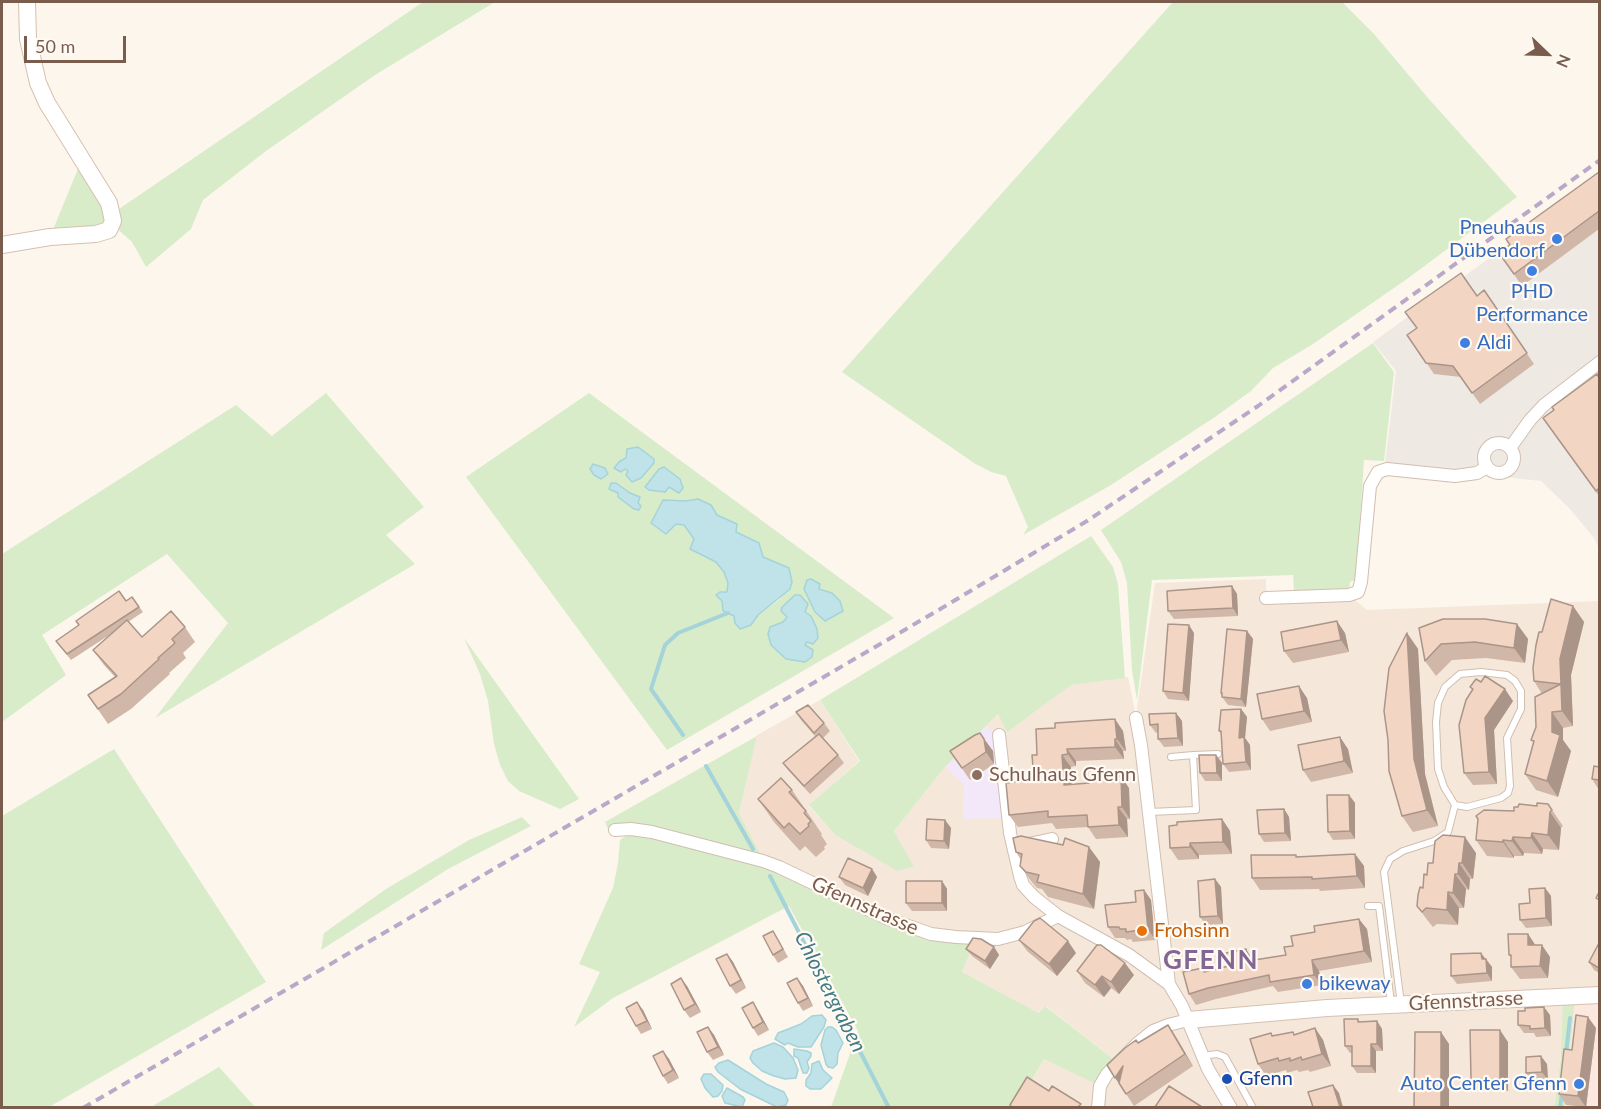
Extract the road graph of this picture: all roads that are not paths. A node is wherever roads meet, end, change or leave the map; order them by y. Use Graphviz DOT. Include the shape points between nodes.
graph roads {
  1 [pos="27,2"];
  2 [pos="2,245"];
  3 [pos="1599,362"];
  4 [pos="1510,448"];
  5 [pos="1487,467"];
  6 [pos="1266,598"];
  7 [pos="1136,718"];
  8 [pos="999,735"];
  9 [pos="1218,754"];
  10 [pos="1193,755"];
  11 [pos="1171,757"];
  12 [pos="1455,805"];
  13 [pos="1149,812"];
  14 [pos="615,830"];
  15 [pos="1052,839"];
  16 [pos="1013,848"];
  17 [pos="1368,906"];
  18 [pos="1058,916"];
  19 [pos="1169,984"];
  20 [pos="1599,995"];
  21 [pos="1396,1005"];
  22 [pos="1188,1020"];
  23 [pos="1202,1056"];
  24 [pos="1098,1107"];
  25 [pos="1231,1107"];
  26 [pos="1253,1107"];
  1 -- 2 [label="street" via="28,39 38,83 109,203 112,225 96,234"];
  3 -- 4 [label="street" via="1544,405"];
  4 -- 5 [label="street" via="1494,444 1486,449"];
  4 -- 5 [label="street" via="1513,464 1509,469 1497,473"];
  5 -- 6 [label="street" via="1477,473 1455,476 1388,469 1378,472 1370,486 1358,592 1349,596"];
  7 -- 13 [label="street"];
  8 -- 16 [label="street"];
  9 -- 10 [label="lane"];
  10 -- 11 [label="lane"];
  10 -- 13 [label="lane" via="1196,810"];
  12 -- 12 [label="lane" via="1438,769 1438,703 1445,687 1460,674 1507,675 1521,692 1521,709 1508,738 1508,793 1467,807"];
  12 -- 21 [label="lane" via="1448,832 1390,859 1384,872"];
  13 -- 19 [label="street"];
  14 -- 18 [label="street, Gfennstrasse" via="652,831 763,861 886,918 931,934 1006,938"];
  15 -- 16 [label="street"];
  16 -- 18 [label="street" via="1023,885"];
  17 -- 21 [label="lane" via="1379,906"];
  18 -- 19 [label="street" via="1129,955"];
  19 -- 22 [label="street"];
  20 -- 21 [label="street, Gfennstrasse"];
  21 -- 22 [label="street, Gfennstrasse"];
  22 -- 23 [label="street"];
  22 -- 24 [label="street" via="1153,1031 1137,1044 1107,1074 1100,1086"];
  23 -- 25 [label="street"];
  23 -- 26 [label="lane" via="1225,1057"];
}
